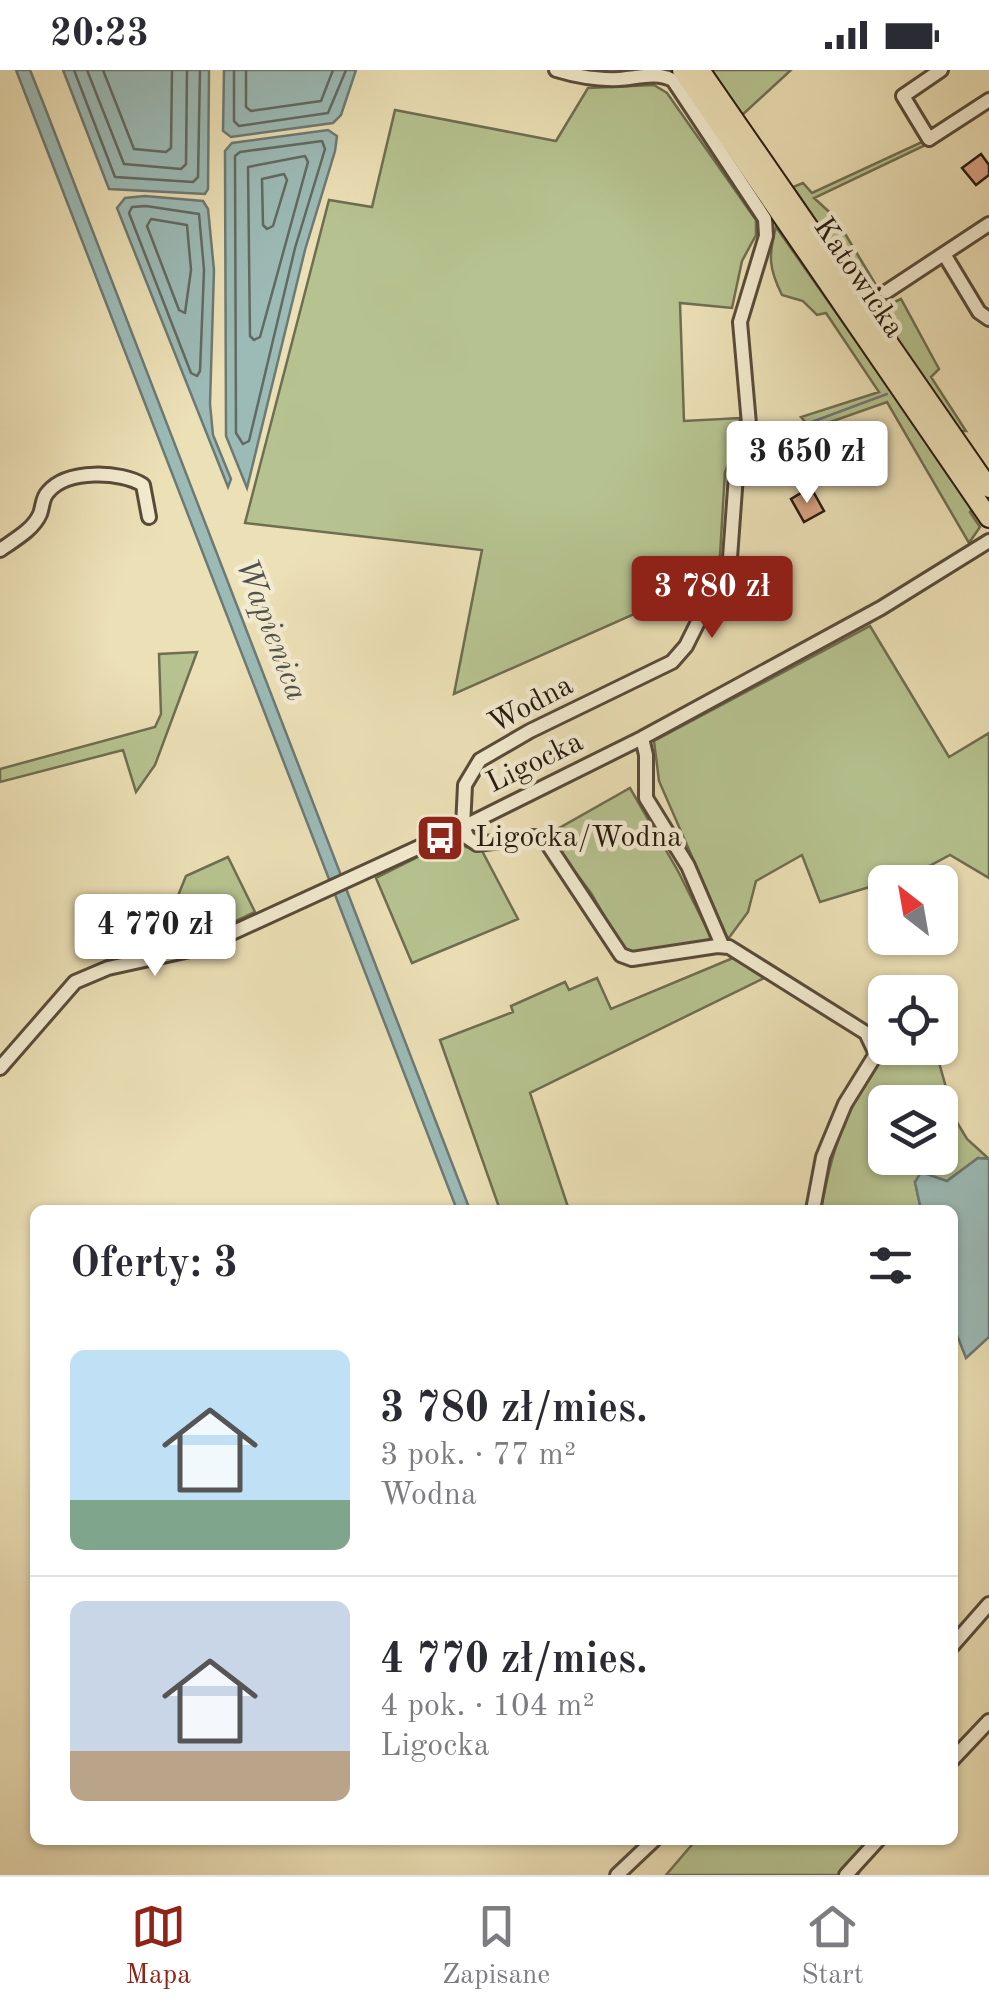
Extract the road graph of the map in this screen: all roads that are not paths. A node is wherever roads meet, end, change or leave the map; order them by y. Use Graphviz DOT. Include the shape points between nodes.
graph roads {
  1 [pos="556,70"];
  2 [pos="682,70"];
  3 [pos="700,70"];
  4 [pos="941,70"];
  5 [pos="989,100"];
  6 [pos="989,224"];
  7 [pos="944,254"];
  8 [pos="886,292"];
  9 [pos="989,319"];
  10 [pos="989,488"];
  11 [pos="150,517"];
  12 [pos="989,518"];
  13 [pos="989,541"];
  14 [pos="0,550"];
  15 [pos="642,738"];
  16 [pos="463,827"];
  17 [pos="722,945"];
  18 [pos="0,1068"];
  19 [pos="814,1205"];
  20 [pos="989,1604"];
  21 [pos="958,1639"];
  22 [pos="989,1721"];
  23 [pos="958,1754"];
  24 [pos="649,1845"];
  25 [pos="873,1845"];
  26 [pos="617,1875"];
  27 [pos="846,1875"];
  1 -- 16 [label="street, Wodna" via="673,80 765,219 740,322 748,436 736,476 730,558 686,646 672,662 480,760 465,785"];
  2 -- 12 [label="main road, Katowicka"];
  3 -- 10 [label="main road, Katowicka"];
  4 -- 5 [label="street" via="903,96 929,139"];
  6 -- 7 [label="street"];
  7 -- 8 [label="street"];
  7 -- 9 [label="street"];
  11 -- 14 [label="street" via="143,485 128,476 75,478 45,494 40,516"];
  13 -- 15 [label="street, Ligocka"];
  15 -- 16 [label="street, Ligocka"];
  15 -- 17 [label="street" via="646,798 688,866"];
  16 -- 17 [label="street" via="477,844 546,840 621,955"];
  16 -- 18 [label="street, Ligocka" via="200,948 74,982"];
  17 -- 19 [label="street" via="826,1006 873,1044 874,1062 845,1104 823,1157"];
  20 -- 21 [label="street"];
  22 -- 23 [label="street"];
  24 -- 26 [label="street"];
  25 -- 27 [label="street"];
}
